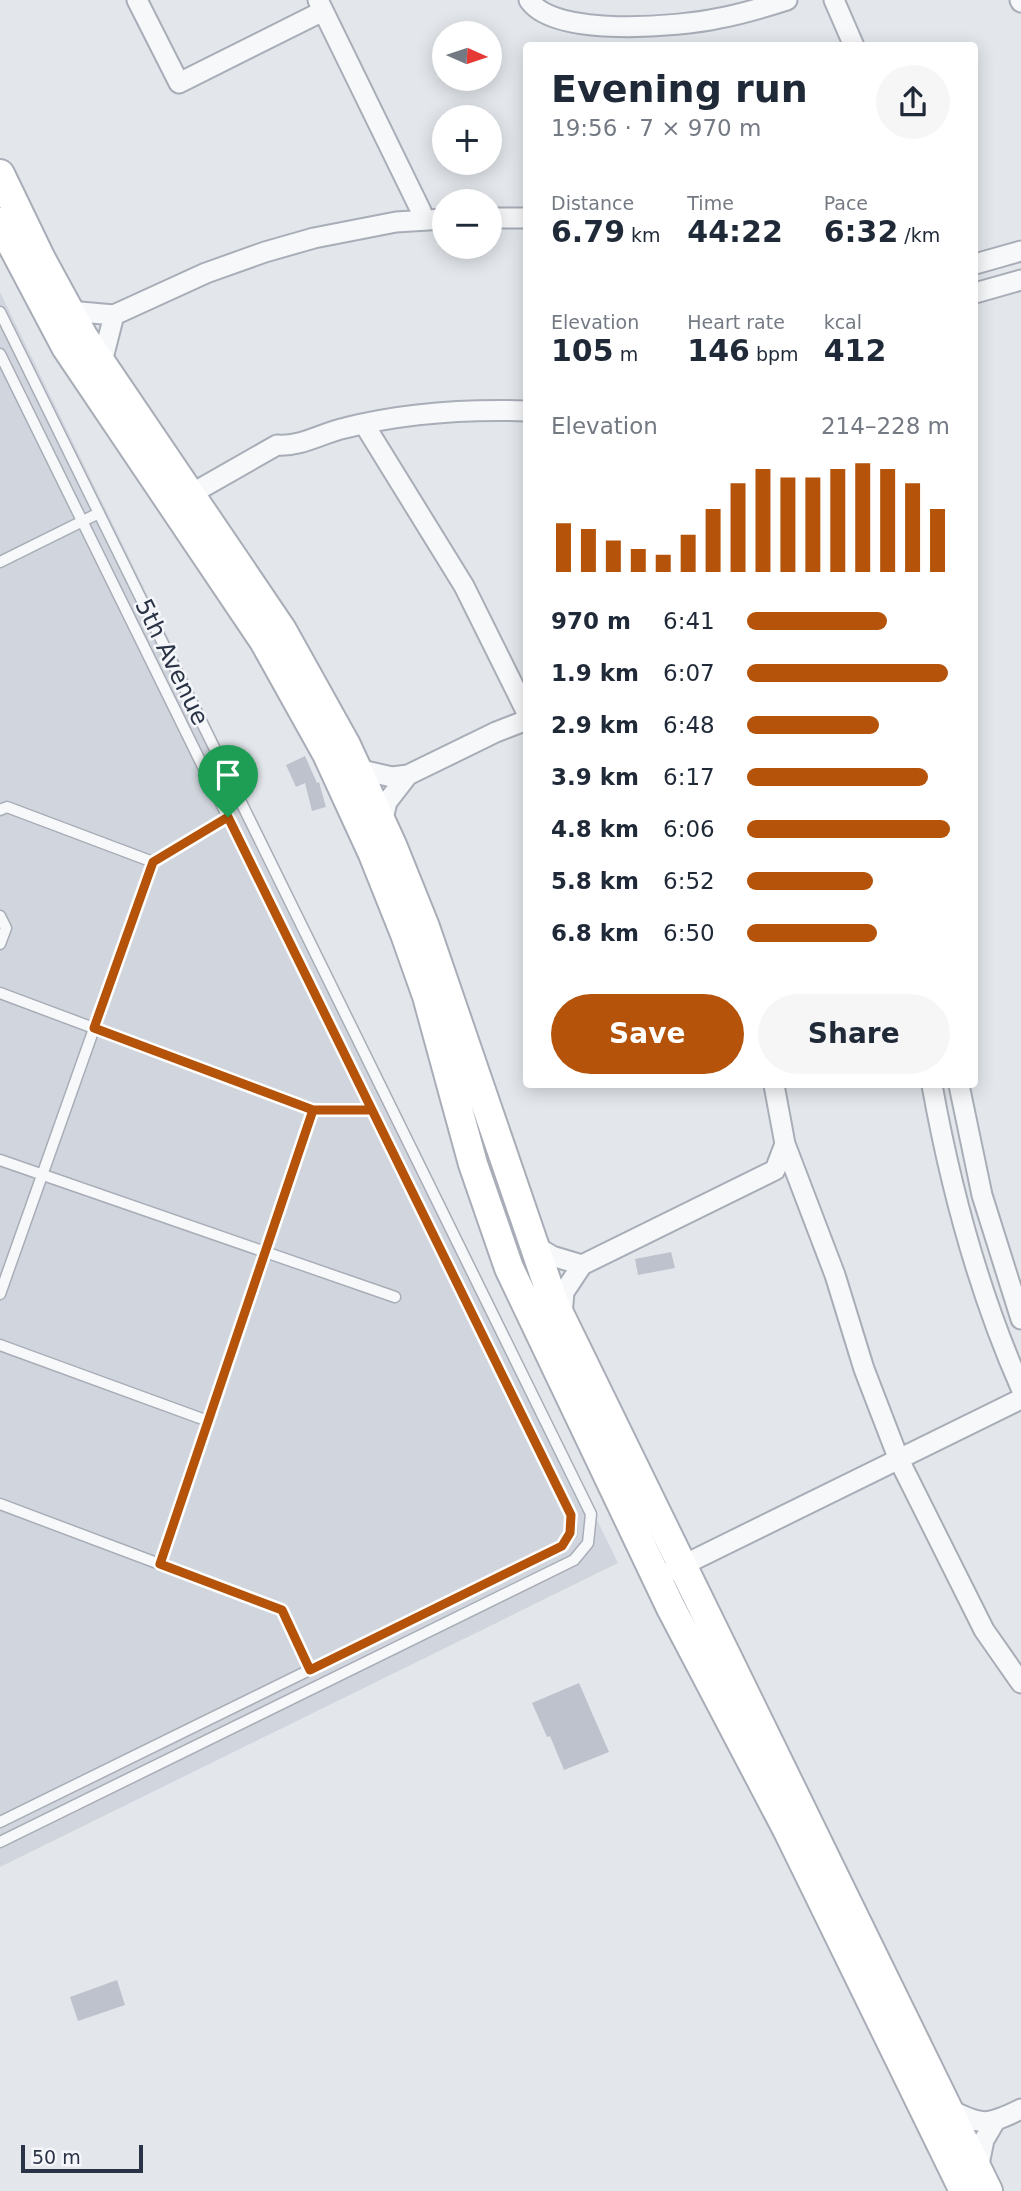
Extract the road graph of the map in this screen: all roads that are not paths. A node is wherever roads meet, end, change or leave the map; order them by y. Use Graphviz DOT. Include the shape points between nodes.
graph roads {
  1 [pos="137,0"];
  2 [pos="528,0"];
  3 [pos="787,0"];
  4 [pos="834,0"];
  5 [pos="320,6"];
  6 [pos="852,42"];
  7 [pos="0,174"];
  8 [pos="502,218"];
  9 [pos="523,218"];
  10 [pos="423,220"];
  11 [pos="432,220"];
  12 [pos="0,222"];
  13 [pos="1021,251"];
  14 [pos="978,263"];
  15 [pos="1021,280"];
  16 [pos="978,291"];
  17 [pos="69,311"];
  18 [pos="0,312"];
  19 [pos="114,316"];
  20 [pos="0,354"];
  21 [pos="102,362"];
  22 [pos="523,411"];
  23 [pos="364,424"];
  24 [pos="191,494"];
  25 [pos="99,513"];
  26 [pos="82,521"];
  27 [pos="0,562"];
  28 [pos="523,705"];
  29 [pos="523,722"];
  30 [pos="357,769"];
  31 [pos="408,775"];
  32 [pos="0,810"];
  33 [pos="228,817"];
  34 [pos="382,823"];
  35 [pos="153,862"];
  36 [pos="0,916"];
  37 [pos="0,944"];
  38 [pos="0,993"];
  39 [pos="94,1028"];
  40 [pos="775,1088"];
  41 [pos="933,1088"];
  42 [pos="960,1088"];
  43 [pos="313,1110"];
  44 [pos="372,1110"];
  45 [pos="785,1144"];
  46 [pos="0,1160"];
  47 [pos="42,1175"];
  48 [pos="532,1244"];
  49 [pos="265,1252"];
  50 [pos="582,1265"];
  51 [pos="0,1294"];
  52 [pos="395,1297"];
  53 [pos="562,1318"];
  54 [pos="1021,1319"];
  55 [pos="0,1345"];
  56 [pos="1021,1388"];
  57 [pos="1021,1399"];
  58 [pos="208,1421"];
  59 [pos="900,1460"];
  60 [pos="0,1504"];
  61 [pos="160,1564"];
  62 [pos="682,1566"];
  63 [pos="657,1578"];
  64 [pos="310,1670"];
  65 [pos="1021,1683"];
  66 [pos="0,1822"];
  67 [pos="0,1842"];
  68 [pos="947,2108"];
  69 [pos="1021,2109"];
  70 [pos="994,2123"];
  71 [pos="976,2184"];
  1 -- 5 [label="street" via="178,83"];
  2 -- 3 [label="street" via="555,19 626,26 719,19"];
  4 -- 6 [label="street"];
  5 -- 10 [label="street"];
  7 -- 17 [label="main road"];
  8 -- 9 [label="street"];
  10 -- 11 [label="street"];
  10 -- 19 [label="street" via="314,238 265,252 206,273"];
  12 -- 63 [label="main road" via="66,347 264,641 327,754 373,854 427,996 473,1164 509,1268"];
  13 -- 14 [label="street"];
  15 -- 16 [label="street"];
  17 -- 19 [label="street"];
  17 -- 21 [label="main road"];
  18 -- 25 [label="lane, 5th Avenue"];
  19 -- 21 [label="street"];
  20 -- 26 [label="lane, 5th Avenue"];
  21 -- 24 [label="main road"];
  22 -- 23 [label="street" via="419,413"];
  23 -- 24 [label="street" via="289,446 278,445"];
  23 -- 28 [label="street" via="464,586"];
  24 -- 30 [label="main road" via="282,630"];
  25 -- 26 [label="lane"];
  25 -- 67 [label="lane, 5th Avenue" via="591,1514 588,1543 574,1560"];
  26 -- 27 [label="lane"];
  26 -- 33 [label="lane, 5th Avenue"];
  29 -- 31 [label="street"];
  30 -- 31 [label="street" via="392,777"];
  30 -- 34 [label="main road"];
  31 -- 34 [label="street" via="387,802"];
  32 -- 35 [label="lane" via="7,807"];
  33 -- 35 [label="lane"];
  33 -- 44 [label="lane, 5th Avenue"];
  34 -- 48 [label="main road" via="425,927"];
  35 -- 39 [label="lane"];
  36 -- 37 [label="lane" via="6,928"];
  38 -- 39 [label="lane"];
  39 -- 43 [label="lane"];
  39 -- 47 [label="lane"];
  40 -- 45 [label="street"];
  41 -- 56 [label="street" via="963,1228"];
  42 -- 54 [label="street" via="982,1195"];
  43 -- 44 [label="lane"];
  43 -- 49 [label="lane"];
  44 -- 64 [label="lane, 5th Avenue" via="571,1515 570,1533 562,1546"];
  45 -- 50 [label="street" via="775,1170"];
  45 -- 59 [label="street"];
  46 -- 47 [label="lane"];
  47 -- 49 [label="lane"];
  47 -- 51 [label="lane"];
  48 -- 50 [label="street"];
  48 -- 53 [label="main road"];
  49 -- 52 [label="lane"];
  49 -- 58 [label="lane"];
  50 -- 53 [label="street" via="564,1293"];
  53 -- 62 [label="main road"];
  55 -- 58 [label="lane"];
  57 -- 59 [label="street"];
  58 -- 61 [label="lane"];
  59 -- 62 [label="street"];
  59 -- 65 [label="street" via="984,1630"];
  60 -- 61 [label="lane"];
  61 -- 64 [label="lane" via="282,1610"];
  62 -- 63 [label="street"];
  62 -- 68 [label="main road"];
  63 -- 71 [label="main road"];
  64 -- 66 [label="lane"];
  68 -- 70 [label="street" via="975,2121"];
  68 -- 71 [label="main road"];
  69 -- 70 [label="street"];
  70 -- 71 [label="street" via="984,2140"];
}
